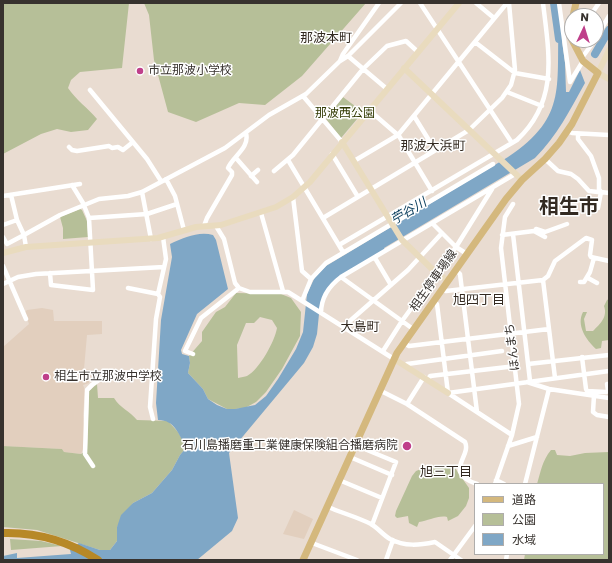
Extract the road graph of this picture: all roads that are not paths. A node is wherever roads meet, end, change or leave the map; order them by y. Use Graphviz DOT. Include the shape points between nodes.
graph roads {
  1 [pos="380,3"];
  2 [pos="401,3"];
  3 [pos="420,3"];
  4 [pos="459,3"];
  5 [pos="476,3"];
  6 [pos="508,3"];
  7 [pos="543,3"];
  8 [pos="559,3"];
  9 [pos="494,18"];
  10 [pos="438,29"];
  11 [pos="475,42"];
  12 [pos="576,48"];
  13 [pos="589,48"];
  14 [pos="609,50"];
  15 [pos="418,52"];
  16 [pos="348,56"];
  17 [pos="582,60"];
  18 [pos="340,61"];
  19 [pos="459,61"];
  20 [pos="404,68"];
  21 [pos="363,70"];
  22 [pos="598,72"];
  23 [pos="515,73"];
  24 [pos="549,79"];
  25 [pos="609,79"];
  26 [pos="387,89"];
  27 [pos="90,90"];
  28 [pos="507,92"];
  29 [pos="432,94"];
  30 [pos="303,96"];
  31 [pos="542,106"];
  32 [pos="368,110"];
  33 [pos="490,110"];
  34 [pos="414,116"];
  35 [pos="323,118"];
  36 [pos="470,130"];
  37 [pos="567,131"];
  38 [pos="246,133"];
  39 [pos="398,134"];
  40 [pos="578,134"];
  41 [pos="609,135"];
  42 [pos="133,142"];
  43 [pos="342,142"];
  44 [pos="512,143"];
  45 [pos="69,147"];
  46 [pos="435,150"];
  47 [pos="494,153"];
  48 [pos="332,154"];
  49 [pos="236,158"];
  50 [pos="545,159"];
  51 [pos="288,160"];
  52 [pos="354,160"];
  53 [pos="415,162"];
  54 [pos="493,164"];
  55 [pos="258,170"];
  56 [pos="274,171"];
  57 [pos="515,173"];
  58 [pos="251,176"];
  59 [pos="164,180"];
  60 [pos="522,180"];
  61 [pos="256,182"];
  62 [pos="80,184"];
  63 [pos="72,185"];
  64 [pos="305,187"];
  65 [pos="493,187"];
  66 [pos="371,189"];
  67 [pos="432,191"];
  68 [pos="600,191"];
  69 [pos="142,192"];
  70 [pos="609,193"];
  71 [pos="11,195"];
  72 [pos="3,196"];
  73 [pos="293,197"];
  74 [pos="358,197"];
  75 [pos="177,204"];
  76 [pos="513,204"];
  77 [pos="84,206"];
  78 [pos="598,208"];
  79 [pos="497,212"];
  80 [pos="261,213"];
  81 [pos="147,214"];
  82 [pos="388,217"];
  83 [pos="505,217"];
  84 [pos="89,218"];
  85 [pos="323,218"];
  86 [pos="17,220"];
  87 [pos="432,223"];
  88 [pos="392,224"];
  89 [pos="567,224"];
  90 [pos="3,225"];
  91 [pos="204,226"];
  92 [pos="216,226"];
  93 [pos="184,230"];
  94 [pos="534,232"];
  95 [pos="442,233"];
  96 [pos="24,234"];
  97 [pos="513,234"];
  98 [pos="3,237"];
  99 [pos="163,237"];
  100 [pos="502,237"];
  101 [pos="545,237"];
  102 [pos="151,239"];
  103 [pos="402,241"];
  104 [pos="91,243"];
  105 [pos="339,245"];
  106 [pos="26,247"];
  107 [pos="456,247"];
  108 [pos="343,252"];
  109 [pos="3,253"];
  110 [pos="467,254"];
  111 [pos="375,258"];
  112 [pos="420,258"];
  113 [pos="594,258"];
  114 [pos="609,260"];
  115 [pos="3,266"];
  116 [pos="164,267"];
  117 [pos="456,270"];
  118 [pos="92,271"];
  119 [pos="50,273"];
  120 [pos="438,273"];
  121 [pos="341,278"];
  122 [pos="588,278"];
  123 [pos="311,279"];
  124 [pos="10,280"];
  125 [pos="448,280"];
  126 [pos="543,280"];
  127 [pos="580,282"];
  128 [pos="597,282"];
  129 [pos="518,283"];
  130 [pos="3,284"];
  131 [pos="506,284"];
  132 [pos="391,285"];
  133 [pos="128,288"];
  134 [pos="238,288"];
  135 [pos="442,289"];
  136 [pos="462,289"];
  137 [pos="283,291"];
  138 [pos="158,294"];
  139 [pos="373,301"];
  140 [pos="433,301"];
  141 [pos="303,302"];
  142 [pos="320,312"];
  143 [pos="26,319"];
  144 [pos="402,322"];
  145 [pos="343,326"];
  146 [pos="413,329"];
  147 [pos="549,329"];
  148 [pos="524,332"];
  149 [pos="512,333"];
  150 [pos="467,339"];
  151 [pos="442,342"];
  152 [pos="404,343"];
  153 [pos="383,351"];
  154 [pos="502,351"];
  155 [pos="193,354"];
  156 [pos="609,355"];
  157 [pos="469,356"];
  158 [pos="582,358"];
  159 [pos="394,359"];
  160 [pos="444,359"];
  161 [pos="553,360"];
  162 [pos="528,364"];
  163 [pos="406,366"];
  164 [pos="516,366"];
  165 [pos="609,371"];
  166 [pos="152,372"];
  167 [pos="471,372"];
  168 [pos="446,374"];
  169 [pos="584,374"];
  170 [pos="426,378"];
  171 [pos="555,378"];
  172 [pos="528,382"];
  173 [pos="518,383"];
  174 [pos="609,384"];
  175 [pos="473,389"];
  176 [pos="549,389"];
  177 [pos="380,390"];
  178 [pos="448,393"];
  179 [pos="594,395"];
  180 [pos="609,398"];
  181 [pos="407,404"];
  182 [pos="477,412"];
  183 [pos="609,417"];
  184 [pos="153,419"];
  185 [pos="512,434"];
  186 [pos="537,437"];
  187 [pos="355,445"];
  188 [pos="508,446"];
  189 [pos="350,457"];
  190 [pos="93,466"];
  191 [pos="392,475"];
  192 [pos="339,480"];
  193 [pos="496,482"];
  194 [pos="474,483"];
  195 [pos="525,483"];
  196 [pos="382,498"];
  197 [pos="328,507"];
  198 [pos="372,525"];
  199 [pos="474,527"];
  200 [pos="3,533"];
  201 [pos="393,540"];
  202 [pos="312,543"];
  203 [pos="454,555"];
  204 [pos="350,559"];
  205 [pos="98,560"];
  206 [pos="303,560"];
  207 [pos="357,560"];
  208 [pos="386,560"];
  209 [pos="450,560"];
  210 [pos="461,560"];
  1 -- 18 [label="street"];
  2 -- 16 [label="street"];
  3 -- 10 [label="street"];
  4 -- 10 [label="street"];
  5 -- 9 [label="street"];
  6 -- 9 [label="street"];
  6 -- 23 [label="street"];
  7 -- 24 [label="street"];
  8 -- 17 [label="street" via="570,82"];
  9 -- 11 [label="street"];
  10 -- 15 [label="street"];
  10 -- 19 [label="street"];
  11 -- 19 [label="street"];
  11 -- 23 [label="street"];
  12 -- 17 [label="main road"];
  13 -- 17 [label="street"];
  14 -- 22 [label="street"];
  15 -- 20 [label="street"];
  15 -- 21 [label="street" via="406,41 392,43"];
  16 -- 18 [label="street"];
  16 -- 21 [label="street"];
  17 -- 22 [label="main road"];
  18 -- 30 [label="street"];
  19 -- 29 [label="street"];
  19 -- 33 [label="street"];
  20 -- 26 [label="street"];
  20 -- 29 [label="street"];
  21 -- 26 [label="street"];
  21 -- 35 [label="street"];
  22 -- 25 [label="street"];
  22 -- 37 [label="main road, 相生停車場線"];
  23 -- 24 [label="street"];
  23 -- 28 [label="street"];
  24 -- 31 [label="street"];
  26 -- 32 [label="street"];
  27 -- 42 [label="street"];
  28 -- 31 [label="street"];
  28 -- 33 [label="street"];
  29 -- 34 [label="street"];
  29 -- 36 [label="street"];
  30 -- 35 [label="street"];
  30 -- 38 [label="street" via="269,115"];
  31 -- 44 [label="street" via="531,125"];
  32 -- 39 [label="street"];
  32 -- 43 [label="street"];
  33 -- 36 [label="street"];
  33 -- 44 [label="street"];
  34 -- 39 [label="street"];
  34 -- 46 [label="street"];
  35 -- 43 [label="street"];
  35 -- 51 [label="street"];
  36 -- 46 [label="street"];
  36 -- 47 [label="street"];
  37 -- 40 [label="street"];
  37 -- 50 [label="main road, 相生停車場線"];
  38 -- 49 [label="street" via="246,142"];
  38 -- 59 [label="street" via="225,148"];
  39 -- 52 [label="street"];
  39 -- 53 [label="street"];
  40 -- 41 [label="street"];
  40 -- 68 [label="street" via="578,139 591,156 599,178"];
  42 -- 45 [label="street" via="123,150 109,146 77,151"];
  42 -- 59 [label="street"];
  43 -- 48 [label="street"];
  43 -- 52 [label="street"];
  44 -- 47 [label="street"];
  46 -- 53 [label="street"];
  47 -- 57 [label="street"];
  47 -- 67 [label="street"];
  48 -- 64 [label="street"];
  48 -- 74 [label="street"];
  49 -- 58 [label="street"];
  49 -- 91 [label="street" via="228,168 232,175"];
  50 -- 60 [label="main road, 相生停車場線"];
  50 -- 68 [label="street" via="558,171 578,179 591,192"];
  51 -- 56 [label="street"];
  51 -- 64 [label="street"];
  52 -- 66 [label="street"];
  53 -- 66 [label="street"];
  53 -- 67 [label="street"];
  54 -- 88 [label="street"];
  55 -- 58 [label="street"];
  57 -- 60 [label="street"];
  57 -- 65 [label="street"];
  58 -- 61 [label="street"];
  59 -- 69 [label="street"];
  59 -- 75 [label="street"];
  60 -- 79 [label="main road, 相生停車場線"];
  62 -- 63 [label="street"];
  63 -- 71 [label="street"];
  63 -- 77 [label="street"];
  64 -- 73 [label="street"];
  64 -- 85 [label="street"];
  65 -- 87 [label="street"];
  65 -- 107 [label="street"];
  66 -- 74 [label="street"];
  66 -- 82 [label="street"];
  67 -- 82 [label="street"];
  68 -- 70 [label="street"];
  68 -- 78 [label="street"];
  69 -- 77 [label="street" via="122,197 105,197"];
  69 -- 81 [label="street"];
  71 -- 72 [label="street"];
  71 -- 86 [label="street"];
  73 -- 80 [label="street"];
  73 -- 123 [label="street" via="302,271"];
  74 -- 85 [label="street"];
  75 -- 81 [label="street"];
  75 -- 93 [label="street"];
  76 -- 83 [label="street"];
  77 -- 84 [label="street"];
  77 -- 96 [label="street"];
  79 -- 83 [label="street"];
  79 -- 110 [label="main road, 相生停車場線"];
  80 -- 92 [label="street"];
  80 -- 137 [label="street"];
  81 -- 84 [label="street"];
  81 -- 102 [label="street"];
  82 -- 88 [label="street"];
  82 -- 105 [label="street"];
  83 -- 100 [label="street, ほんまち"];
  84 -- 104 [label="street"];
  85 -- 105 [label="street"];
  86 -- 90 [label="street"];
  86 -- 96 [label="street"];
  87 -- 95 [label="street"];
  87 -- 103 [label="street"];
  88 -- 103 [label="street"];
  88 -- 108 [label="street"];
  89 -- 94 [label="street" via="545,232 536,229"];
  91 -- 92 [label="street"];
  91 -- 93 [label="street"];
  92 -- 134 [label="street" via="224,239"];
  93 -- 99 [label="street"];
  94 -- 97 [label="street"];
  94 -- 101 [label="street"];
  95 -- 107 [label="street"];
  95 -- 112 [label="street"];
  96 -- 98 [label="street" via="7,244"];
  96 -- 106 [label="street"];
  97 -- 100 [label="street"];
  97 -- 129 [label="street"];
  99 -- 102 [label="street"];
  99 -- 116 [label="street" via="166,259"];
  100 -- 131 [label="street, ほんまち"];
  102 -- 104 [label="street"];
  103 -- 111 [label="street"];
  103 -- 112 [label="street"];
  104 -- 106 [label="street"];
  104 -- 118 [label="street"];
  105 -- 108 [label="street"];
  106 -- 109 [label="street"];
  107 -- 110 [label="street"];
  107 -- 120 [label="street"];
  108 -- 123 [label="street" via="326,263"];
  110 -- 117 [label="main road, 相生停車場線"];
  111 -- 121 [label="street"];
  111 -- 132 [label="street"];
  112 -- 120 [label="street"];
  112 -- 132 [label="street"];
  113 -- 114 [label="street"];
  113 -- 122 [label="street"];
  113 -- 126 [label="street" via="590,255 592,240 586,238 555,261 548,276"];
  115 -- 124 [label="street"];
  116 -- 118 [label="street"];
  116 -- 138 [label="street"];
  117 -- 125 [label="main road, 相生停車場線"];
  117 -- 136 [label="street" via="460,274"];
  118 -- 119 [label="street"];
  118 -- 119 [label="street" via="93,290 51,285"];
  119 -- 124 [label="street"];
  120 -- 125 [label="street"];
  120 -- 144 [label="street"];
  121 -- 139 [label="street"];
  121 -- 142 [label="street" via="327,292"];
  122 -- 127 [label="street"];
  122 -- 128 [label="street"];
  123 -- 141 [label="street"];
  124 -- 130 [label="street"];
  124 -- 143 [label="street"];
  125 -- 135 [label="main road, 相生停車場線"];
  126 -- 129 [label="street"];
  126 -- 147 [label="street"];
  129 -- 131 [label="street"];
  129 -- 148 [label="street"];
  131 -- 136 [label="street"];
  131 -- 149 [label="street, ほんまち"];
  132 -- 139 [label="street"];
  133 -- 138 [label="street"];
  134 -- 137 [label="street" via="250,292"];
  134 -- 155 [label="street" via="201,318 185,351"];
  135 -- 136 [label="street"];
  135 -- 140 [label="main road, 相生停車場線"];
  136 -- 150 [label="street"];
  137 -- 141 [label="street"];
  138 -- 166 [label="street" via="160,297"];
  139 -- 144 [label="street"];
  139 -- 145 [label="street"];
  140 -- 146 [label="main road, 相生停車場線"];
  140 -- 151 [label="street" via="436,304"];
  141 -- 142 [label="street"];
  142 -- 145 [label="street"];
  144 -- 146 [label="street"];
  144 -- 153 [label="street"];
  145 -- 153 [label="street"];
  146 -- 152 [label="main road, 相生停車場線"];
  147 -- 148 [label="street"];
  147 -- 161 [label="street"];
  148 -- 149 [label="street"];
  148 -- 162 [label="street"];
  149 -- 150 [label="street"];
  149 -- 164 [label="street, ほんまち"];
  150 -- 151 [label="street"];
  150 -- 157 [label="street"];
  151 -- 152 [label="street" via="408,346"];
  151 -- 160 [label="street"];
  152 -- 159 [label="main road, 相生停車場線"];
  153 -- 159 [label="street"];
  154 -- 157 [label="street"];
  156 -- 158 [label="street"];
  157 -- 160 [label="street"];
  157 -- 167 [label="street"];
  158 -- 161 [label="street"];
  158 -- 169 [label="street"];
  159 -- 163 [label="street"];
  159 -- 177 [label="main road, 相生停車場線"];
  160 -- 163 [label="street"];
  160 -- 168 [label="street"];
  161 -- 162 [label="street"];
  161 -- 171 [label="street"];
  162 -- 172 [label="street"];
  163 -- 170 [label="street"];
  164 -- 167 [label="street"];
  164 -- 173 [label="street, ほんまち"];
  165 -- 169 [label="street"];
  166 -- 184 [label="street" via="150,407"];
  166 -- 190 [label="street" via="110,375 87,390 85,454"];
  167 -- 168 [label="street"];
  167 -- 175 [label="street"];
  168 -- 170 [label="street"];
  168 -- 178 [label="street"];
  169 -- 171 [label="street"];
  169 -- 174 [label="street" via="587,391 606,392"];
  170 -- 178 [label="street"];
  170 -- 181 [label="street"];
  171 -- 172 [label="street"];
  172 -- 173 [label="street"];
  172 -- 176 [label="street"];
  173 -- 175 [label="street"];
  173 -- 185 [label="street, ほんまち" via="519,404"];
  175 -- 178 [label="street"];
  175 -- 182 [label="street"];
  176 -- 179 [label="street"];
  176 -- 186 [label="street"];
  177 -- 181 [label="street"];
  177 -- 187 [label="main road, 相生停車場線"];
  178 -- 182 [label="street"];
  179 -- 180 [label="street"];
  179 -- 183 [label="street" via="593,412"];
  181 -- 194 [label="street" via="465,442 466,448 460,463 461,471 467,480"];
  182 -- 185 [label="street"];
  185 -- 188 [label="street, ほんまち"];
  186 -- 188 [label="street"];
  186 -- 195 [label="street"];
  187 -- 189 [label="main road, 相生停車場線"];
  187 -- 191 [label="street" via="396,462"];
  188 -- 193 [label="street, ほんまち"];
  189 -- 191 [label="street"];
  189 -- 192 [label="main road, 相生停車場線"];
  191 -- 196 [label="street"];
  192 -- 196 [label="street"];
  192 -- 197 [label="main road, 相生停車場線"];
  196 -- 198 [label="street"];
  197 -- 198 [label="street"];
  197 -- 202 [label="main road, 相生停車場線"];
  198 -- 201 [label="street"];
  199 -- 203 [label="street"];
  200 -- 205 [label="highway" via="30,534 63,542"];
  201 -- 203 [label="street" via="417,546 435,542"];
  201 -- 208 [label="street"];
  202 -- 204 [label="street"];
  202 -- 206 [label="main road, 相生停車場線"];
  203 -- 209 [label="street"];
  203 -- 210 [label="street"];
  204 -- 207 [label="street"];
}
